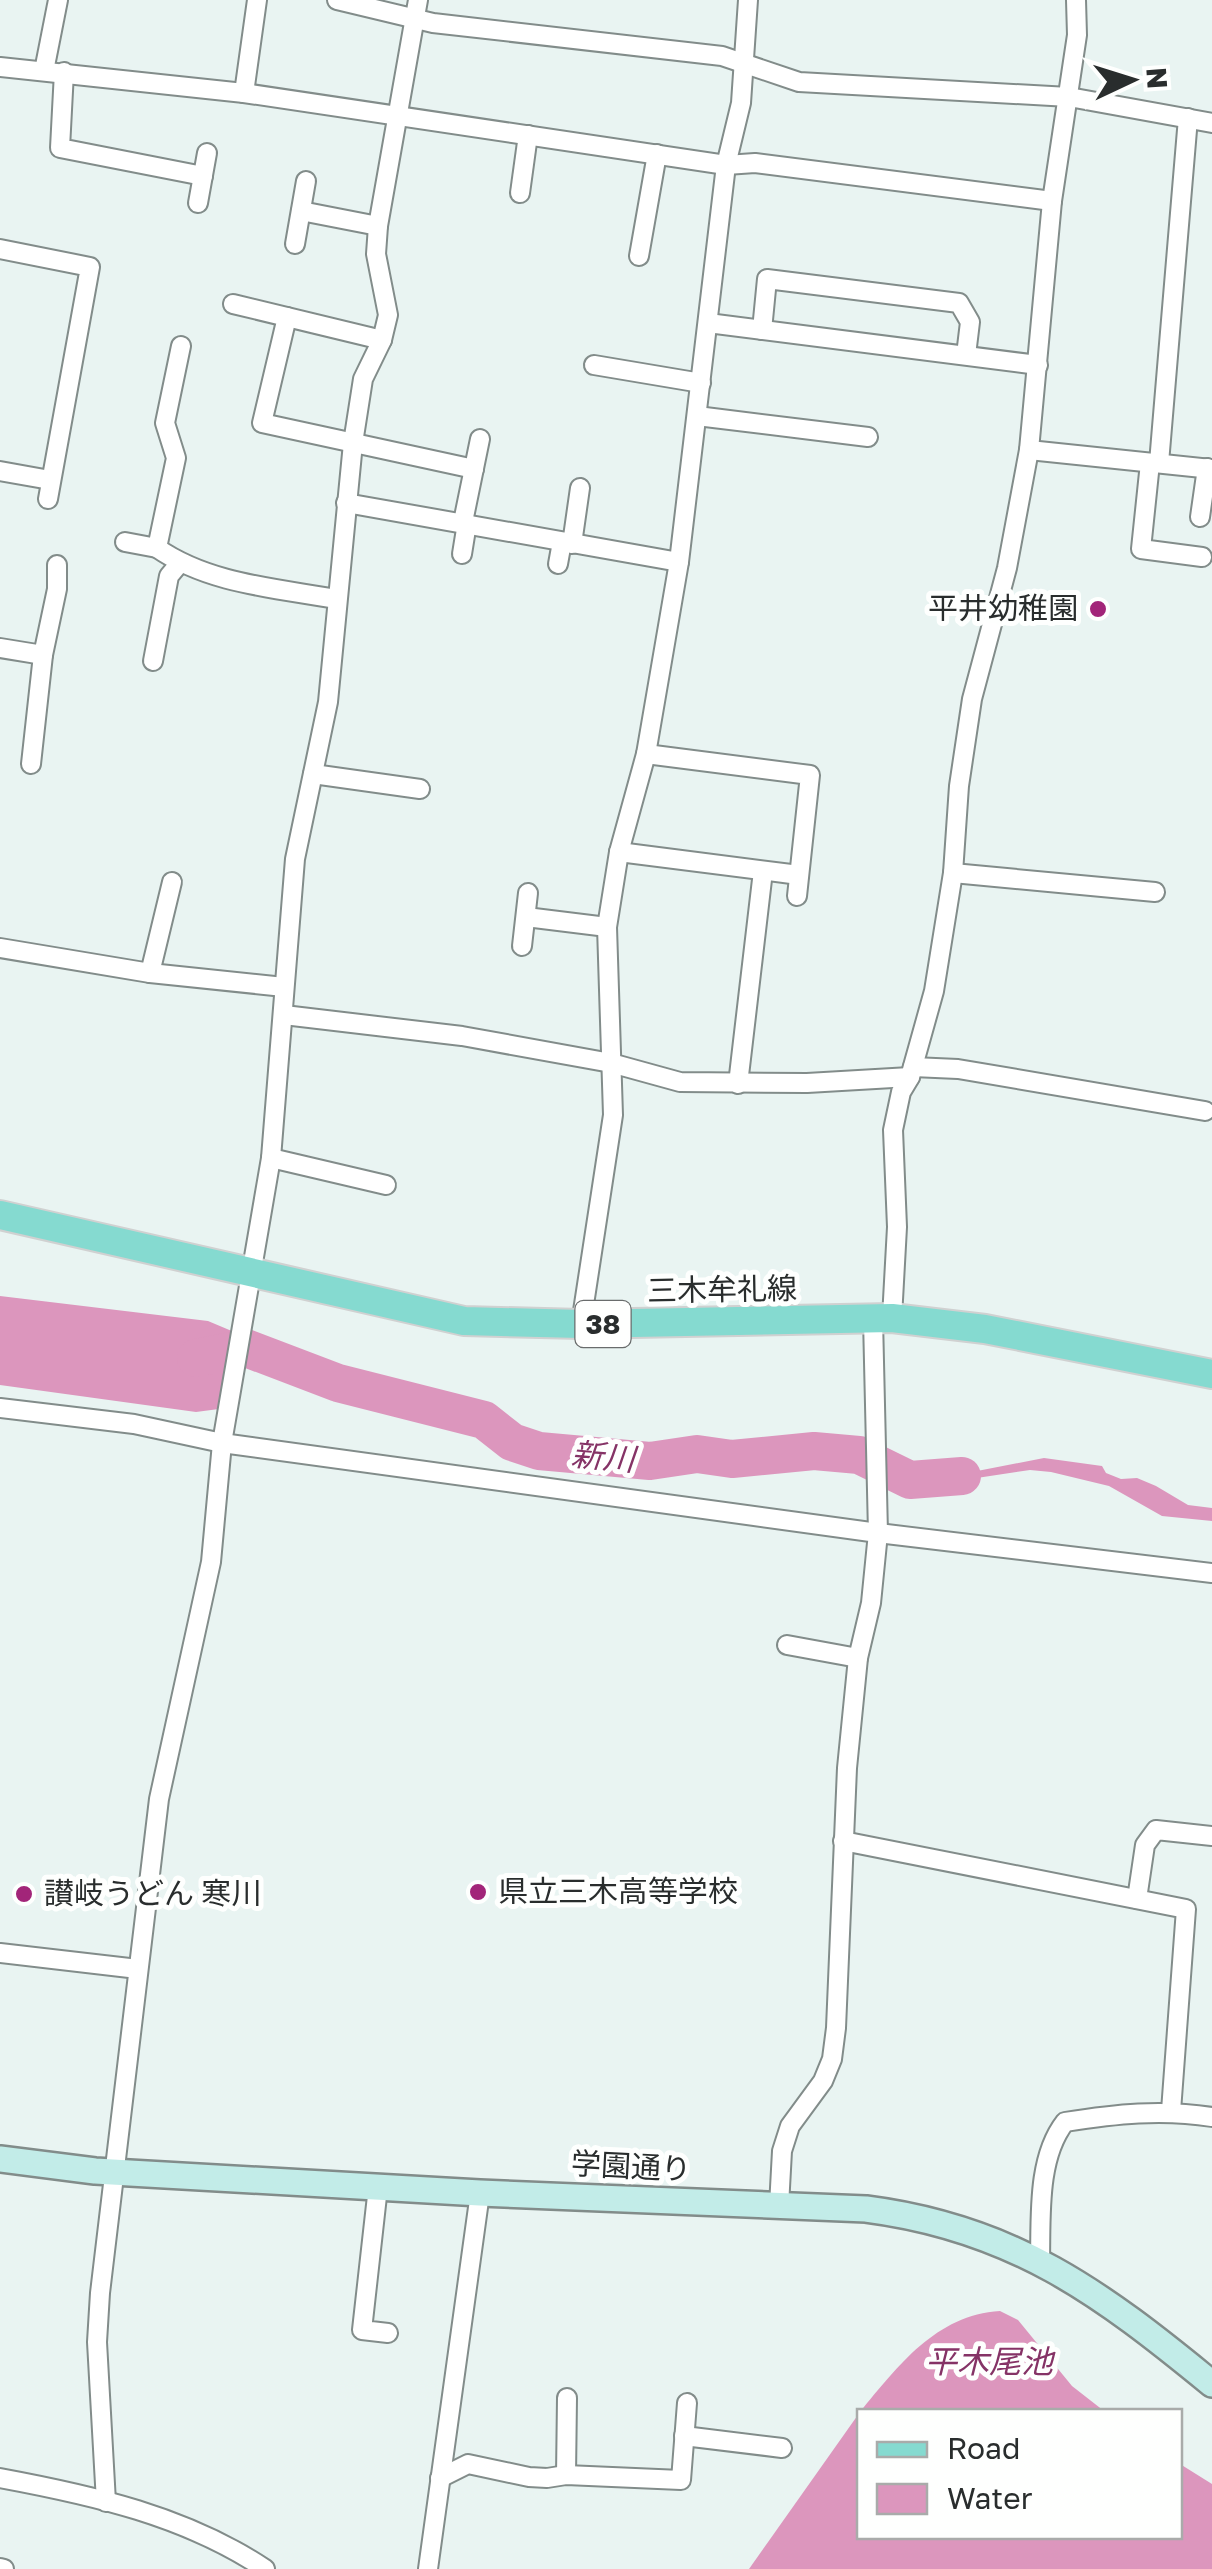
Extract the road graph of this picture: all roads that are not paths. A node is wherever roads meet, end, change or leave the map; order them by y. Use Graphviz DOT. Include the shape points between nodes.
graph roads {
  1 [pos="58,0"];
  2 [pos="257,0"];
  3 [pos="338,0"];
  4 [pos="748,0"];
  5 [pos="1076,0"];
  6 [pos="416,9"];
  7 [pos="745,65"];
  8 [pos="0,66"];
  9 [pos="44,70"];
  10 [pos="64,72"];
  11 [pos="244,93"];
  12 [pos="1069,97"];
  13 [pos="397,116"];
  14 [pos="1188,118"];
  15 [pos="1212,123"];
  16 [pos="528,135"];
  17 [pos="207,153"];
  18 [pos="657,154"];
  19 [pos="726,164"];
  20 [pos="202,176"];
  21 [pos="306,182"];
  22 [pos="520,193"];
  23 [pos="1052,201"];
  24 [pos="198,203"];
  25 [pos="301,211"];
  26 [pos="378,226"];
  27 [pos="296,244"];
  28 [pos="0,249"];
  29 [pos="640,256"];
  30 [pos="233,304"];
  31 [pos="288,317"];
  32 [pos="708,323"];
  33 [pos="762,330"];
  34 [pos="382,340"];
  35 [pos="181,346"];
  36 [pos="966,356"];
  37 [pos="1038,364"];
  38 [pos="594,365"];
  39 [pos="701,383"];
  40 [pos="697,416"];
  41 [pos="868,437"];
  42 [pos="480,438"];
  43 [pos="353,443"];
  44 [pos="1029,450"];
  45 [pos="1154,463"];
  46 [pos="474,469"];
  47 [pos="1209,469"];
  48 [pos="0,471"];
  49 [pos="580,488"];
  50 [pos="346,503"];
  51 [pos="1200,516"];
  52 [pos="465,523"];
  53 [pos="125,542"];
  54 [pos="567,543"];
  55 [pos="157,548"];
  56 [pos="462,554"];
  57 [pos="1202,557"];
  58 [pos="679,562"];
  59 [pos="179,564"];
  60 [pos="558,564"];
  61 [pos="57,565"];
  62 [pos="336,599"];
  63 [pos="0,648"];
  64 [pos="43,655"];
  65 [pos="154,662"];
  66 [pos="646,754"];
  67 [pos="30,764"];
  68 [pos="313,774"];
  69 [pos="420,789"];
  70 [pos="619,852"];
  71 [pos="763,870"];
  72 [pos="954,872"];
  73 [pos="799,875"];
  74 [pos="172,882"];
  75 [pos="1155,892"];
  76 [pos="528,893"];
  77 [pos="797,896"];
  78 [pos="526,917"];
  79 [pos="607,927"];
  80 [pos="522,946"];
  81 [pos="0,948"];
  82 [pos="150,973"];
  83 [pos="284,987"];
  84 [pos="284,1015"];
  85 [pos="611,1063"];
  86 [pos="911,1072"];
  87 [pos="738,1084"];
  88 [pos="1205,1111"];
  89 [pos="271,1158"];
  90 [pos="386,1184"];
  91 [pos="0,1215"];
  92 [pos="252,1274"];
  93 [pos="882,1318"];
  94 [pos="581,1324"];
  95 [pos="1212,1374"];
  96 [pos="0,1408"];
  97 [pos="222,1443"];
  98 [pos="877,1526"];
  99 [pos="1212,1573"];
  100 [pos="787,1645"];
  101 [pos="858,1658"];
  102 [pos="1212,1836"];
  103 [pos="843,1841"];
  104 [pos="1137,1899"];
  105 [pos="0,1952"];
  106 [pos="138,1969"];
  107 [pos="1171,2111"];
  108 [pos="1212,2117"];
  109 [pos="0,2159"];
  110 [pos="114,2172"];
  111 [pos="378,2188"];
  112 [pos="480,2194"];
  113 [pos="780,2206"];
  114 [pos="1040,2260"];
  115 [pos="388,2333"];
  116 [pos="1212,2384"];
  117 [pos="567,2398"];
  118 [pos="687,2403"];
  119 [pos="684,2436"];
  120 [pos="782,2448"];
  121 [pos="566,2475"];
  122 [pos="0,2478"];
  123 [pos="440,2478"];
  124 [pos="106,2502"];
  125 [pos="264,2569"];
  126 [pos="428,2569"];
  1 -- 9 [label="street"];
  2 -- 11 [label="street"];
  3 -- 6 [label="street"];
  4 -- 7 [label="street"];
  5 -- 12 [label="street"];
  6 -- 7 [label="street" via="722,56"];
  6 -- 13 [label="street"];
  7 -- 12 [label="street" via="799,82"];
  7 -- 19 [label="street"];
  8 -- 9 [label="street"];
  9 -- 10 [label="street"];
  10 -- 11 [label="street"];
  10 -- 20 [label="street" via="60,148"];
  11 -- 13 [label="street"];
  12 -- 14 [label="street"];
  12 -- 23 [label="street"];
  13 -- 16 [label="street"];
  13 -- 26 [label="street"];
  14 -- 15 [label="street"];
  14 -- 45 [label="street"];
  16 -- 18 [label="street"];
  16 -- 22 [label="street"];
  17 -- 20 [label="street"];
  18 -- 19 [label="street"];
  18 -- 29 [label="street"];
  19 -- 23 [label="street"];
  19 -- 32 [label="street"];
  20 -- 24 [label="street"];
  21 -- 25 [label="street"];
  23 -- 37 [label="street"];
  25 -- 26 [label="street"];
  25 -- 27 [label="street"];
  26 -- 34 [label="street" via="376,254 388,314"];
  28 -- 48 [label="street" via="90,266 49,489"];
  30 -- 31 [label="street"];
  31 -- 34 [label="street"];
  31 -- 43 [label="street" via="262,423"];
  32 -- 33 [label="street"];
  32 -- 39 [label="street"];
  33 -- 36 [label="street"];
  33 -- 36 [label="street" via="767,279 921,298 959,303 970,322"];
  34 -- 43 [label="street" via="363,379"];
  35 -- 55 [label="street" via="165,423 184,460"];
  36 -- 37 [label="street"];
  37 -- 44 [label="street"];
  38 -- 39 [label="street"];
  39 -- 40 [label="street"];
  40 -- 41 [label="street"];
  40 -- 58 [label="street"];
  42 -- 46 [label="street"];
  43 -- 46 [label="street"];
  43 -- 50 [label="street"];
  44 -- 45 [label="street"];
  44 -- 72 [label="street" via="1008,568 972,699"];
  45 -- 47 [label="street"];
  45 -- 57 [label="street" via="1141,550"];
  46 -- 52 [label="street"];
  47 -- 51 [label="street"];
  49 -- 54 [label="street"];
  50 -- 52 [label="street"];
  50 -- 62 [label="street"];
  52 -- 54 [label="street"];
  52 -- 56 [label="street"];
  53 -- 55 [label="street"];
  54 -- 58 [label="street"];
  54 -- 60 [label="street"];
  55 -- 59 [label="street"];
  58 -- 66 [label="street"];
  59 -- 62 [label="street"];
  59 -- 65 [label="street" via="169,576"];
  61 -- 64 [label="street"];
  62 -- 68 [label="street" via="328,702"];
  63 -- 64 [label="street"];
  64 -- 67 [label="street"];
  66 -- 70 [label="street"];
  66 -- 73 [label="street" via="810,774"];
  68 -- 69 [label="street"];
  68 -- 83 [label="street" via="295,859"];
  70 -- 71 [label="street"];
  70 -- 79 [label="street"];
  71 -- 73 [label="street"];
  71 -- 87 [label="street"];
  72 -- 75 [label="street"];
  72 -- 86 [label="street" via="934,990"];
  73 -- 77 [label="street"];
  74 -- 82 [label="street"];
  76 -- 78 [label="street"];
  78 -- 79 [label="street"];
  78 -- 80 [label="street"];
  79 -- 85 [label="street"];
  81 -- 82 [label="street"];
  82 -- 83 [label="street"];
  83 -- 84 [label="street"];
  84 -- 85 [label="street" via="462,1036"];
  84 -- 89 [label="street"];
  85 -- 87 [label="street" via="680,1082"];
  85 -- 94 [label="street" via="610,1146"];
  86 -- 87 [label="street"];
  86 -- 88 [label="street" via="958,1069"];
  86 -- 93 [label="street" via="894,1130 897,1227"];
  89 -- 90 [label="street"];
  89 -- 92 [label="street"];
  91 -- 92 [label="main road, 三木牟礼線 / 38"];
  92 -- 94 [label="main road, 三木牟礼線 / 38" via="464,1321"];
  92 -- 97 [label="street"];
  93 -- 94 [label="main road, 三木牟礼線 / 38"];
  93 -- 95 [label="main road, 三木牟礼線 / 38" via="985,1329"];
  93 -- 98 [label="street" via="874,1396"];
  96 -- 97 [label="street" via="134,1424"];
  97 -- 98 [label="street"];
  97 -- 106 [label="street" via="211,1562 169,1744"];
  98 -- 99 [label="street"];
  98 -- 101 [label="street" via="871,1603"];
  100 -- 101 [label="street"];
  101 -- 103 [label="street"];
  102 -- 104 [label="street" via="1156,1830 1146,1845"];
  103 -- 104 [label="street"];
  103 -- 113 [label="street" via="832,2059 790,2126"];
  104 -- 107 [label="street" via="1186,1908"];
  105 -- 106 [label="street"];
  106 -- 110 [label="street"];
  107 -- 108 [label="street"];
  107 -- 114 [label="street" via="1065,2122 1047,2167"];
  109 -- 110 [label="street, 学園通り"];
  110 -- 111 [label="street, 学園通り"];
  110 -- 124 [label="street" via="97,2342"];
  111 -- 112 [label="street, 学園通り"];
  111 -- 115 [label="street" via="362,2330"];
  112 -- 113 [label="street, 学園通り"];
  112 -- 123 [label="street"];
  113 -- 114 [label="street, 学園通り" via="911,2215"];
  114 -- 116 [label="street, 学園通り" via="1092,2291"];
  117 -- 121 [label="street"];
  118 -- 119 [label="street"];
  119 -- 120 [label="street"];
  119 -- 121 [label="street" via="681,2480"];
  121 -- 123 [label="street" via="529,2477 468,2464"];
  122 -- 124 [label="street"];
  123 -- 126 [label="street"];
  124 -- 125 [label="street" via="190,2527"];
}
